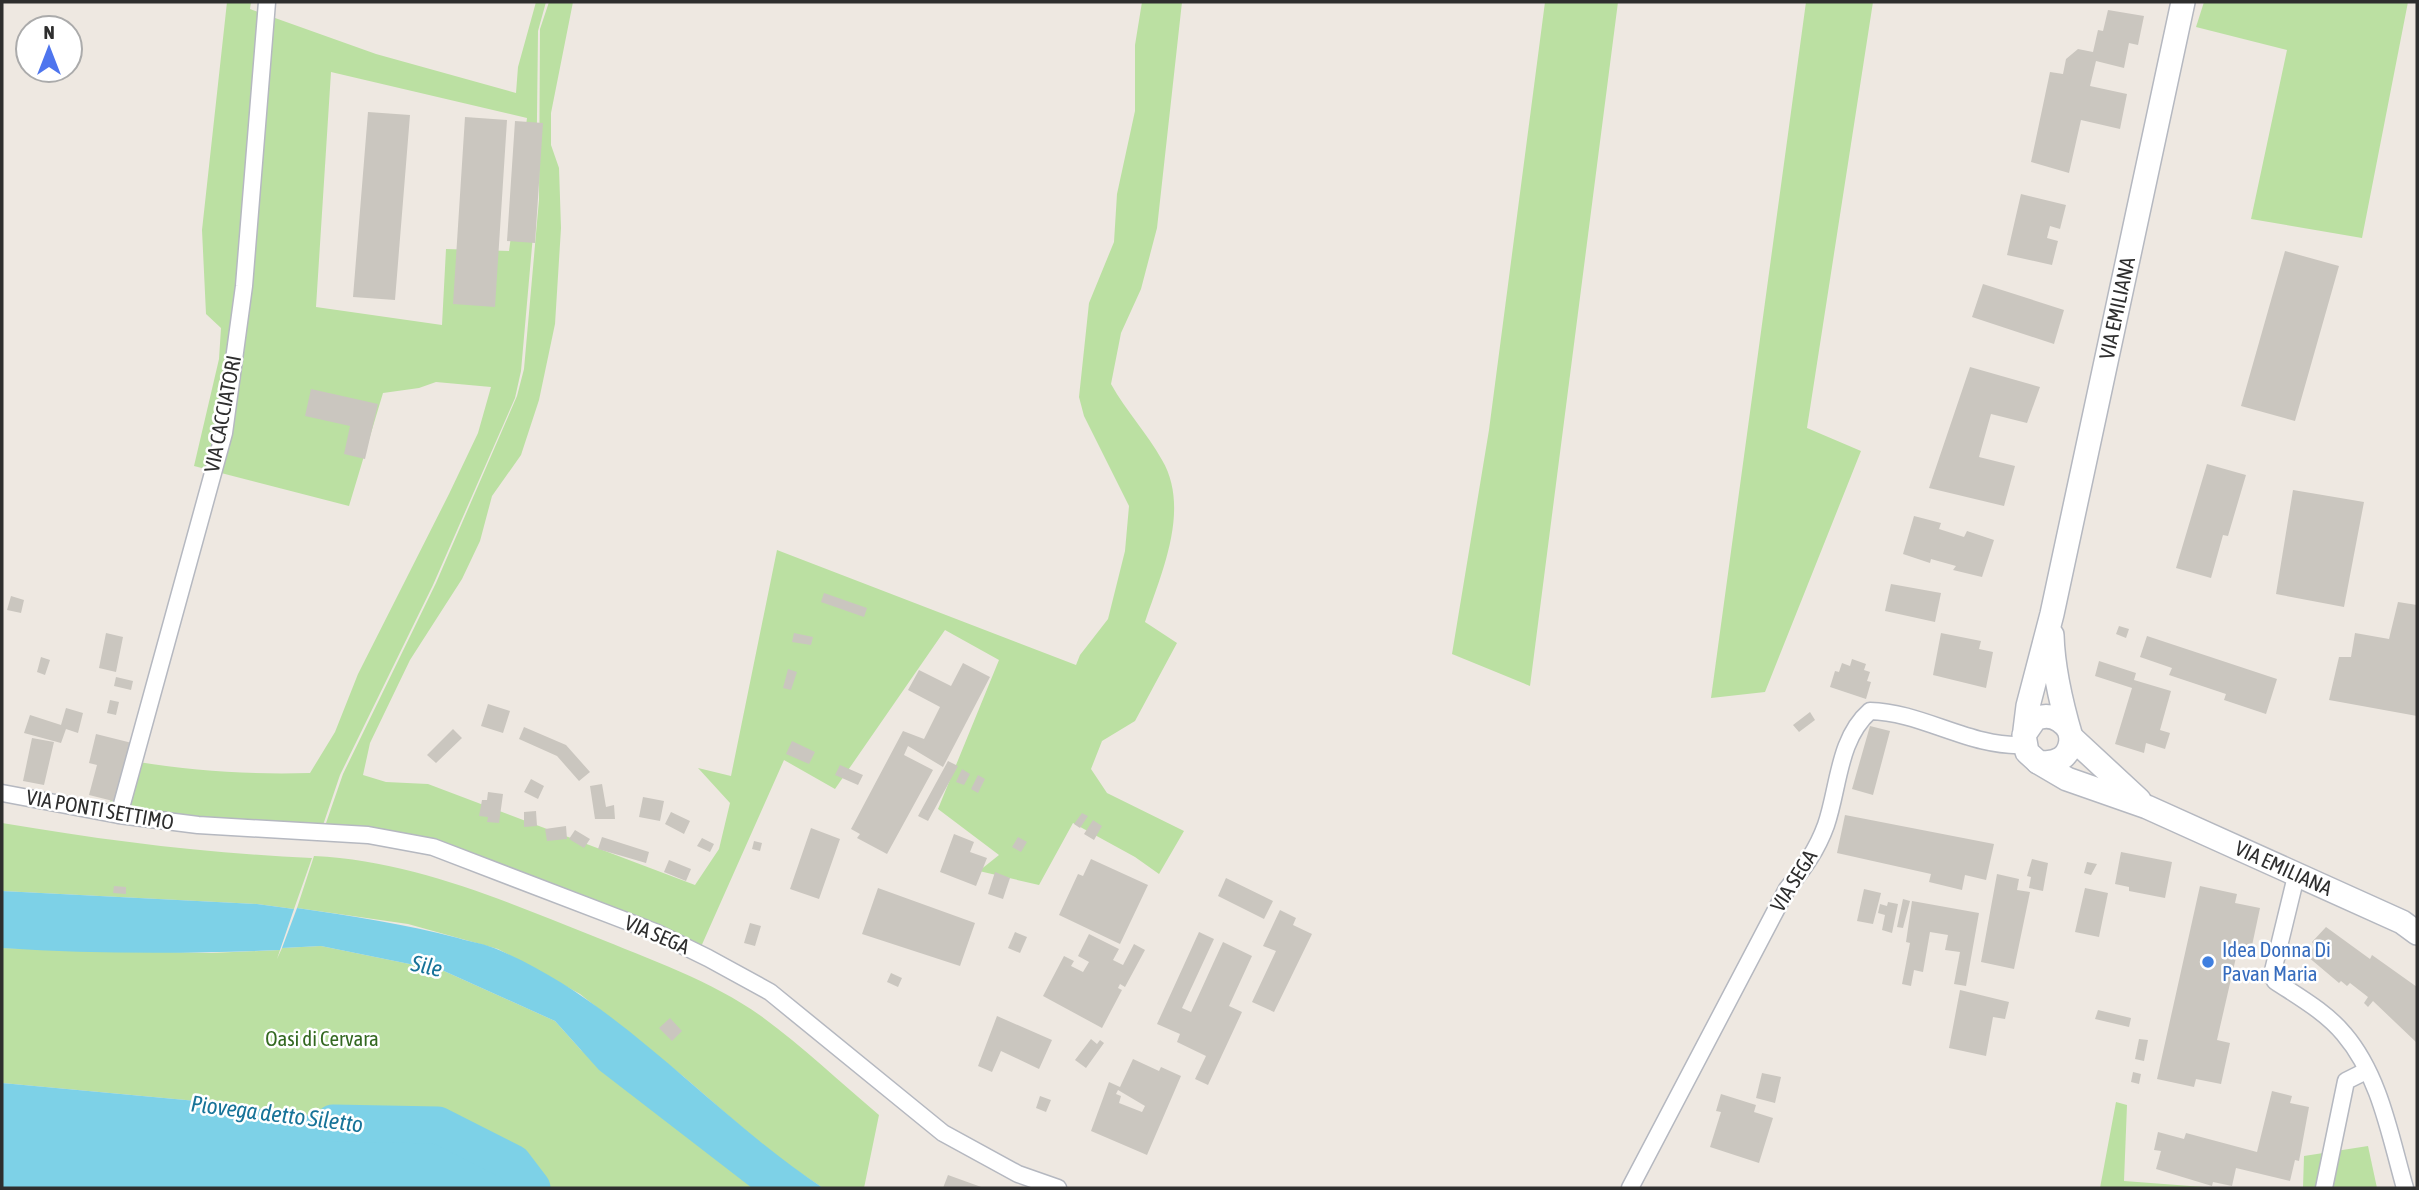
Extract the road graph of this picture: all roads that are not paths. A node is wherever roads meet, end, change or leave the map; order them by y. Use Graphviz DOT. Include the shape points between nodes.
graph roads {
  1 [pos="267,2"];
  2 [pos="2183,2"];
  3 [pos="2052,614"];
  4 [pos="2070,733"];
  5 [pos="2029,746"];
  6 [pos="2,793"];
  7 [pos="2147,807"];
  8 [pos="119,816"];
  9 [pos="198,825"];
  10 [pos="2297,872"];
  11 [pos="2417,933"];
  12 [pos="2365,1071"];
  13 [pos="1058,1188"];
  14 [pos="1630,1188"];
  15 [pos="2324,1188"];
  16 [pos="2405,1188"];
  1 -- 8 [label="street, VIA CACCIATORI" via="244,286 224,433"];
  2 -- 3 [label="main road, VIA EMILIANA"];
  3 -- 4 [label="main road, VIA EMILIANA" via="2053,661"];
  3 -- 5 [label="main road, VIA EMILIANA" via="2028,706"];
  4 -- 5 [label="main road" via="2065,756 2056,762"];
  4 -- 5 [label="main road, VIA EMILIANA" via="2064,722 2050,716 2035,719"];
  4 -- 7 [label="main road, VIA EMILIANA"];
  5 -- 7 [label="main road, VIA EMILIANA" via="2067,779"];
  5 -- 14 [label="street, VIA SEGA" via="1997,743 1889,711 1870,711 1855,724 1811,859 1787,888"];
  6 -- 8 [label="street, VIA PONTI SETTIMO"];
  7 -- 10 [label="main road, VIA EMILIANA"];
  8 -- 9 [label="street, VIA PONTI SETTIMO"];
  9 -- 13 [label="street, VIA SEGA" via="368,835 433,847 655,932 769,992 943,1133 1018,1174"];
  10 -- 11 [label="main road, VIA EMILIANA"];
  10 -- 12 [label="street" via="2272,975 2343,1032"];
  12 -- 15 [label="street" via="2347,1081"];
  12 -- 16 [label="street" via="2378,1091"];
}
